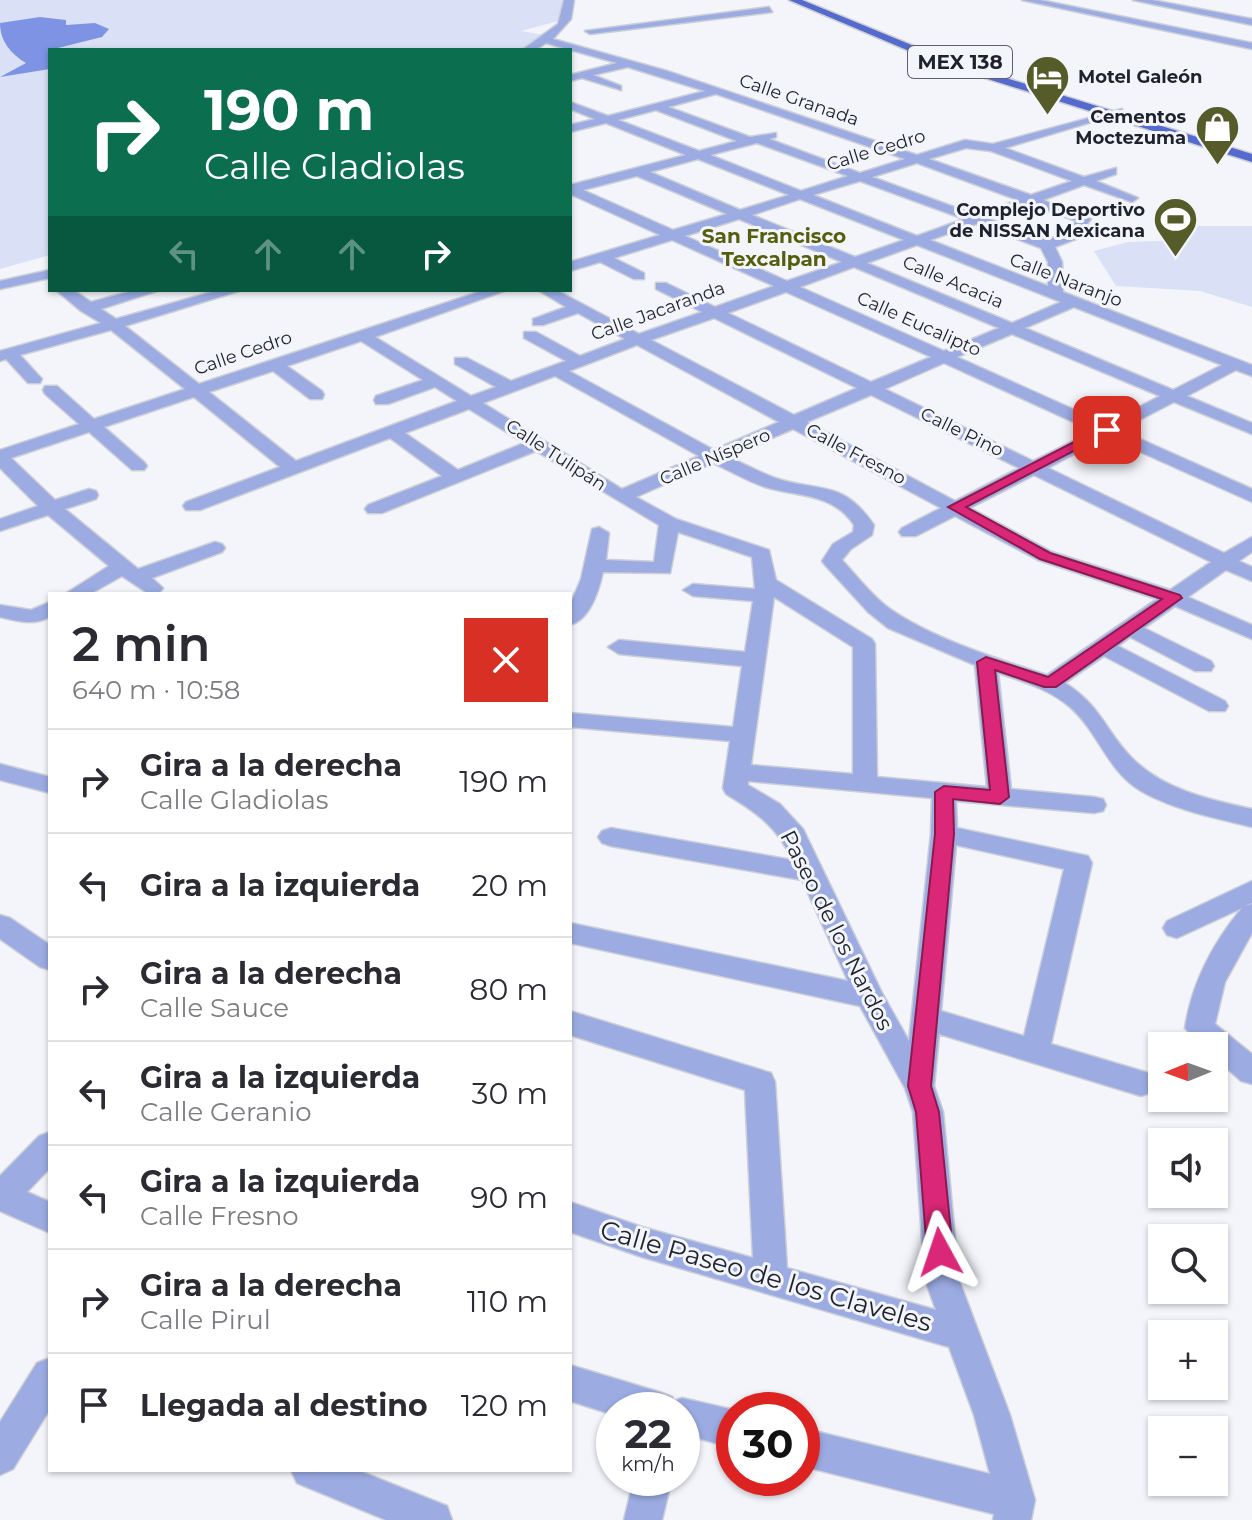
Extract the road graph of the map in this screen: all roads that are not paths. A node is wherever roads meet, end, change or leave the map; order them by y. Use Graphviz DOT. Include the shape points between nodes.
graph roads {
  1 [pos="569,0"];
  2 [pos="807,0"];
  3 [pos="1027,0"];
  4 [pos="1138,0"];
  5 [pos="1192,0"];
  6 [pos="782,5"];
  7 [pos="1170,6"];
  8 [pos="1252,24"];
  9 [pos="590,31"];
  10 [pos="1216,38"];
  11 [pos="545,40"];
  12 [pos="1192,46"];
  13 [pos="1252,46"];
  14 [pos="531,48"];
  15 [pos="1250,60"];
  16 [pos="631,63"];
  17 [pos="573,78"];
  18 [pos="617,88"];
  19 [pos="583,91"];
  20 [pos="716,91"];
  21 [pos="572,106"];
  22 [pos="658,107"];
  23 [pos="1113,112"];
  24 [pos="842,116"];
  25 [pos="606,119"];
  26 [pos="813,124"];
  27 [pos="572,128"];
  28 [pos="880,133"];
  29 [pos="753,140"];
  30 [pos="860,140"];
  31 [pos="993,148"];
  32 [pos="1252,151"];
  33 [pos="697,155"];
  34 [pos="1252,158"];
  35 [pos="917,159"];
  36 [pos="1112,171"];
  37 [pos="639,172"];
  38 [pos="860,176"];
  39 [pos="1084,181"];
  40 [pos="572,190"];
  41 [pos="572,190"];
  42 [pos="801,194"];
  43 [pos="1132,198"];
  44 [pos="1033,200"];
  45 [pos="739,214"];
  46 [pos="973,220"];
  47 [pos="672,234"];
  48 [pos="917,240"];
  49 [pos="1047,245"];
  50 [pos="605,250"];
  51 [pos="855,262"];
  52 [pos="572,266"];
  53 [pos="639,276"];
  54 [pos="48,277"];
  55 [pos="0,285"];
  56 [pos="661,286"];
  57 [pos="786,286"];
  58 [pos="66,292"];
  59 [pos="146,292"];
  60 [pos="228,292"];
  61 [pos="494,292"];
  62 [pos="549,292"];
  63 [pos="1056,295"];
  64 [pos="1073,302"];
  65 [pos="86,308"];
  66 [pos="579,308"];
  67 [pos="714,312"];
  68 [pos="115,325"];
  69 [pos="1014,330"];
  70 [pos="360,334"];
  71 [pos="639,339"];
  72 [pos="4,354"];
  73 [pos="947,358"];
  74 [pos="461,361"];
  75 [pos="580,362"];
  76 [pos="274,364"];
  77 [pos="1244,368"];
  78 [pos="556,370"];
  79 [pos="34,379"];
  80 [pos="437,381"];
  81 [pos="511,388"];
  82 [pos="873,389"];
  83 [pos="51,390"];
  84 [pos="196,390"];
  85 [pos="316,395"];
  86 [pos="1173,396"];
  87 [pos="382,400"];
  88 [pos="473,402"];
  89 [pos="796,422"];
  90 [pos="90,426"];
  91 [pos="1252,429"];
  92 [pos="1107,430"];
  93 [pos="392,432"];
  94 [pos="538,444"];
  95 [pos="0,457"];
  96 [pos="714,457"];
  97 [pos="138,466"];
  98 [pos="293,468"];
  99 [pos="1034,468"];
  100 [pos="455,476"];
  101 [pos="23,482"];
  102 [pos="0,490"];
  103 [pos="89,495"];
  104 [pos="621,496"];
  105 [pos="1252,496"];
  106 [pos="193,506"];
  107 [pos="955,507"];
  108 [pos="52,508"];
  109 [pos="375,509"];
  110 [pos="669,523"];
  111 [pos="0,525"];
  112 [pos="909,532"];
  113 [pos="599,533"];
  114 [pos="1252,543"];
  115 [pos="215,548"];
  116 [pos="1224,562"];
  117 [pos="595,565"];
  118 [pos="1252,575"];
  119 [pos="137,577"];
  120 [pos="765,589"];
  121 [pos="693,590"];
  122 [pos="82,592"];
  123 [pos="1174,598"];
  124 [pos="48,609"];
  125 [pos="0,611"];
  126 [pos="572,617"];
  127 [pos="1128,628"];
  128 [pos="1252,633"];
  129 [pos="619,647"];
  130 [pos="1104,647"];
  131 [pos="754,660"];
  132 [pos="986,662"];
  133 [pos="1203,666"];
  134 [pos="1050,683"];
  135 [pos="1217,706"];
  136 [pos="572,720"];
  137 [pos="743,735"];
  138 [pos="0,772"];
  139 [pos="738,772"];
  140 [pos="45,778"];
  141 [pos="865,784"];
  142 [pos="944,792"];
  143 [pos="1000,797"];
  144 [pos="1094,805"];
  145 [pos="1252,818"];
  146 [pos="944,834"];
  147 [pos="611,837"];
  148 [pos="810,872"];
  149 [pos="1252,891"];
  150 [pos="1252,914"];
  151 [pos="0,925"];
  152 [pos="1177,928"];
  153 [pos="572,933"];
  154 [pos="48,958"];
  155 [pos="869,997"];
  156 [pos="928,1019"];
  157 [pos="572,1024"];
  158 [pos="1035,1051"];
  159 [pos="1252,1072"];
  160 [pos="1141,1083"];
  161 [pos="919,1086"];
  162 [pos="48,1148"];
  163 [pos="1,1196"];
  164 [pos="48,1217"];
  165 [pos="572,1218"];
  166 [pos="771,1280"];
  167 [pos="962,1334"];
  168 [pos="48,1379"];
  169 [pos="572,1384"];
  170 [pos="600,1392"];
  171 [pos="820,1452"];
  172 [pos="0,1456"];
  173 [pos="315,1472"];
  174 [pos="649,1496"];
  175 [pos="1014,1510"];
  176 [pos="433,1520"];
  177 [pos="643,1520"];
  1 -- 11 [label="street" via="569,18"];
  2 -- 23 [label="main road, MEX 138" via="956,60"];
  3 -- 10 [label="street"];
  4 -- 7 [label="street"];
  5 -- 7 [label="street"];
  6 -- 9 [label="street"];
  6 -- 23 [label="main road, MEX 138" via="936,59"];
  7 -- 8 [label="street"];
  8 -- 10 [label="street"];
  10 -- 12 [label="street"];
  10 -- 13 [label="street"];
  11 -- 14 [label="street"];
  11 -- 16 [label="street, Calle Granada"];
  13 -- 15 [label="street"];
  16 -- 17 [label="street"];
  16 -- 20 [label="street, Calle Granada"];
  17 -- 18 [label="street"];
  17 -- 19 [label="street"];
  20 -- 22 [label="street"];
  20 -- 26 [label="street, Calle Granada"];
  21 -- 25 [label="street, Calle Naranjo"];
  22 -- 25 [label="street"];
  22 -- 29 [label="street"];
  23 -- 31 [label="street"];
  23 -- 32 [label="main road, MEX 138"];
  23 -- 34 [label="main road, MEX 138"];
  24 -- 26 [label="street"];
  25 -- 27 [label="street"];
  25 -- 33 [label="street, Calle Naranjo"];
  26 -- 29 [label="street"];
  26 -- 30 [label="street, Calle Granada"];
  28 -- 30 [label="street"];
  29 -- 33 [label="street"];
  29 -- 38 [label="street"];
  30 -- 35 [label="street, Calle Granada"];
  31 -- 35 [label="street, Calle Cedro" via="965,144"];
  31 -- 39 [label="street"];
  33 -- 37 [label="street"];
  33 -- 42 [label="street, Calle Naranjo"];
  35 -- 38 [label="street, Calle Cedro"];
  35 -- 44 [label="street, Calle Granada"];
  36 -- 39 [label="street, Calle Jacaranda"];
  37 -- 40 [label="street"];
  37 -- 45 [label="street, Calle Acacia"];
  38 -- 42 [label="street, Calle Cedro"];
  38 -- 46 [label="street"];
  39 -- 43 [label="street"];
  39 -- 44 [label="street, Calle Jacaranda"];
  41 -- 47 [label="street, Calle Eucalipto"];
  42 -- 45 [label="street, Calle Cedro"];
  42 -- 48 [label="street, Calle Naranjo"];
  44 -- 46 [label="street, Calle Jacaranda"];
  44 -- 49 [label="street, Calle Granada" via="1084,219 1071,236"];
  45 -- 47 [label="street, Calle Cedro"];
  45 -- 51 [label="street, Calle Acacia"];
  46 -- 48 [label="street, Calle Jacaranda"];
  46 -- 49 [label="street"];
  47 -- 50 [label="street, Calle Cedro" via="622,251"];
  47 -- 57 [label="street, Calle Eucalipto"];
  48 -- 51 [label="street, Calle Jacaranda"];
  48 -- 63 [label="street, Calle Naranjo"];
  49 -- 63 [label="street" via="1055,262"];
  50 -- 52 [label="street"];
  50 -- 53 [label="street"];
  51 -- 57 [label="street, Calle Jacaranda"];
  51 -- 69 [label="street, Calle Acacia"];
  54 -- 55 [label="street"];
  56 -- 67 [label="street, Calle Pino"];
  57 -- 67 [label="street, Calle Jacaranda"];
  57 -- 73 [label="street, Calle Eucalipto"];
  58 -- 65 [label="street"];
  59 -- 65 [label="street"];
  60 -- 68 [label="street"];
  61 -- 70 [label="street, Calle Cedro"];
  62 -- 66 [label="street, Calle Fresno"];
  63 -- 64 [label="street, Calle Naranjo"];
  64 -- 69 [label="street, Calle Níspero"];
  64 -- 77 [label="street, Calle Naranjo"];
  65 -- 68 [label="street"];
  66 -- 71 [label="street, Calle Fresno"];
  66 -- 75 [label="street" via="534,329"];
  67 -- 71 [label="street, Calle Jacaranda"];
  67 -- 82 [label="street, Calle Pino"];
  68 -- 72 [label="street"];
  68 -- 84 [label="street"];
  69 -- 73 [label="street, Calle Níspero"];
  69 -- 86 [label="street, Calle Acacia"];
  70 -- 76 [label="street, Calle Cedro"];
  70 -- 80 [label="street, Calle Tulipán"];
  71 -- 75 [label="street, Calle Jacaranda"];
  71 -- 89 [label="street, Calle Fresno"];
  72 -- 79 [label="street"];
  73 -- 82 [label="street, Calle Níspero"];
  73 -- 92 [label="street, Calle Eucalipto"];
  74 -- 81 [label="street"];
  75 -- 78 [label="street, Calle Jacaranda"];
  76 -- 84 [label="street, Calle Cedro"];
  76 -- 85 [label="street"];
  77 -- 86 [label="street"];
  78 -- 81 [label="street, Calle Jacaranda"];
  78 -- 96 [label="street"];
  80 -- 87 [label="street"];
  80 -- 88 [label="street, Calle Tulipán"];
  81 -- 88 [label="street, Calle Jacaranda"];
  82 -- 89 [label="street, Calle Níspero"];
  82 -- 99 [label="street, Calle Pino"];
  83 -- 90 [label="street"];
  84 -- 90 [label="street, Calle Cedro"];
  84 -- 98 [label="street"];
  86 -- 91 [label="street, Calle Acacia"];
  86 -- 92 [label="street"];
  88 -- 93 [label="street, Calle Jacaranda"];
  88 -- 94 [label="street, Calle Tulipán"];
  89 -- 96 [label="street, Calle Níspero"];
  89 -- 107 [label="street, Calle Fresno"];
  90 -- 95 [label="street, Calle Cedro"];
  90 -- 97 [label="street"];
  92 -- 99 [label="street"];
  92 -- 105 [label="street, Calle Eucalipto"];
  93 -- 98 [label="street, Calle Jacaranda"];
  93 -- 100 [label="street"];
  94 -- 100 [label="street"];
  94 -- 104 [label="street, Calle Tulipán"];
  95 -- 101 [label="street"];
  96 -- 104 [label="street, Calle Níspero"];
  96 -- 132 [label="street" via="769,482 828,495 851,506 864,525 862,535 846,542 832,561 896,623"];
  98 -- 106 [label="street, Calle Jacaranda"];
  99 -- 107 [label="street"];
  99 -- 116 [label="street, Calle Pino"];
  100 -- 109 [label="street"];
  101 -- 102 [label="street"];
  101 -- 108 [label="street"];
  103 -- 108 [label="street"];
  104 -- 110 [label="street, Calle Tulipán"];
  107 -- 112 [label="street"];
  107 -- 123 [label="street, Calle Fresno" via="1045,556"];
  108 -- 111 [label="street"];
  108 -- 119 [label="street"];
  110 -- 117 [label="street" via="663,569"];
  110 -- 120 [label="street, Calle Tulipán" via="762,554"];
  113 -- 117 [label="street"];
  114 -- 116 [label="street"];
  115 -- 119 [label="street"];
  116 -- 118 [label="street, Calle Pino"];
  116 -- 123 [label="street"];
  117 -- 126 [label="street" via="580,609"];
  119 -- 122 [label="street"];
  120 -- 121 [label="street"];
  120 -- 131 [label="street"];
  120 -- 141 [label="street" via="864,644"];
  123 -- 127 [label="street"];
  123 -- 128 [label="street, Calle Fresno"];
  124 -- 125 [label="street" via="34,617"];
  127 -- 130 [label="street"];
  127 -- 133 [label="street"];
  129 -- 131 [label="street"];
  130 -- 134 [label="street"];
  130 -- 135 [label="street"];
  131 -- 137 [label="street"];
  132 -- 134 [label="street"];
  132 -- 143 [label="street"];
  134 -- 145 [label="street" via="1080,703 1121,761 1149,785"];
  136 -- 137 [label="street"];
  137 -- 139 [label="street"];
  138 -- 140 [label="street"];
  139 -- 141 [label="street"];
  139 -- 148 [label="street, Paseo de los Nardos" via="735,788 771,810 794,835"];
  141 -- 142 [label="street"];
  142 -- 143 [label="street"];
  142 -- 146 [label="street"];
  143 -- 144 [label="street"];
  146 -- 156 [label="street"];
  146 -- 158 [label="street" via="1079,863"];
  147 -- 148 [label="street"];
  148 -- 155 [label="street, Paseo de los Nardos"];
  149 -- 152 [label="street"];
  150 -- 159 [label="street" via="1210,980 1200,1028"];
  151 -- 154 [label="street"];
  153 -- 155 [label="street"];
  155 -- 161 [label="street, Paseo de los Nardos"];
  156 -- 158 [label="street"];
  156 -- 161 [label="street"];
  157 -- 166 [label="street" via="760,1082"];
  158 -- 160 [label="street"];
  161 -- 167 [label="street" via="928,1112 942,1280"];
  162 -- 163 [label="street"];
  163 -- 164 [label="street"];
  165 -- 166 [label="street, Calle Paseo de los Claveles"];
  166 -- 167 [label="street, Calle Paseo de los Claveles"];
  167 -- 175 [label="street" via="992,1415"];
  168 -- 172 [label="street"];
  169 -- 170 [label="street"];
  171 -- 175 [label="street"];
  173 -- 176 [label="street"];
  174 -- 177 [label="street"];
}
